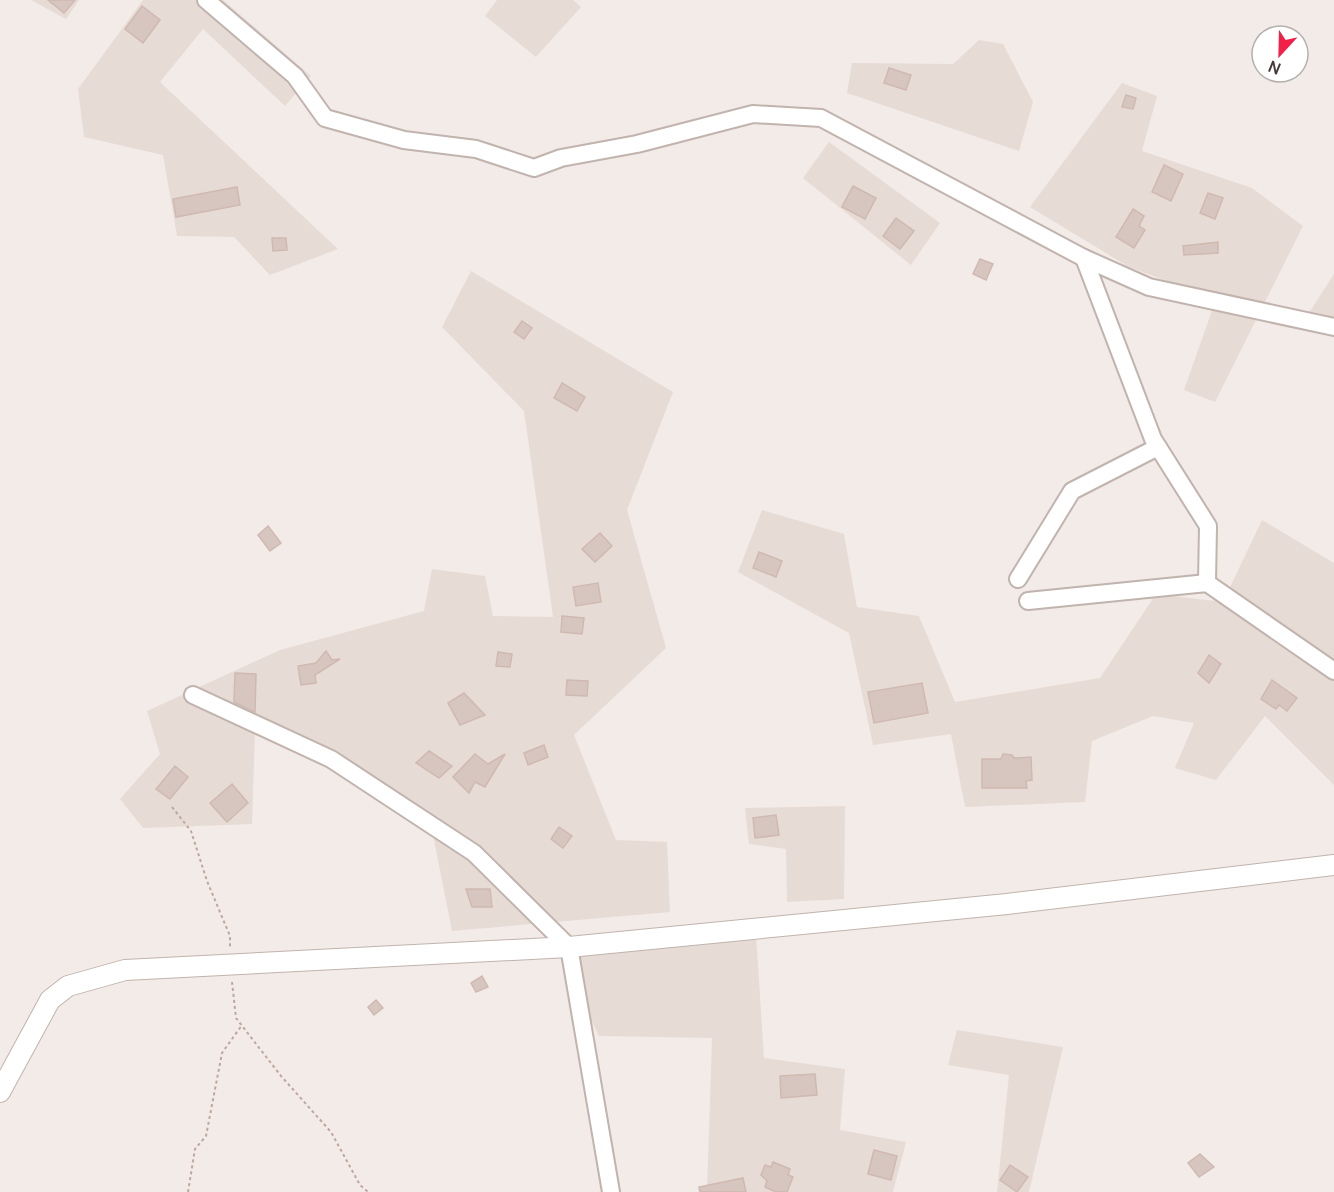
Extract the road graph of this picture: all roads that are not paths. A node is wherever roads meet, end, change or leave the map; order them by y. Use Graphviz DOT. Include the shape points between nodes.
graph roads {
  1 [pos="206,0"];
  2 [pos="1084,258"];
  3 [pos="1334,327"];
  4 [pos="1158,447"];
  5 [pos="1018,579"];
  6 [pos="1207,583"];
  7 [pos="1028,601"];
  8 [pos="1334,671"];
  9 [pos="193,694"];
  10 [pos="1334,865"];
  11 [pos="569,947"];
  12 [pos="0,1092"];
  13 [pos="611,1192"];
  1 -- 2 [label="street" via="295,76 325,118 404,140 476,149 534,168 561,158 637,144 753,114 821,118"];
  2 -- 3 [label="street" via="1149,288"];
  2 -- 4 [label="street"];
  4 -- 5 [label="street" via="1072,492"];
  4 -- 6 [label="street" via="1208,526"];
  6 -- 7 [label="street"];
  6 -- 8 [label="street"];
  9 -- 11 [label="street" via="331,759 474,853"];
  10 -- 11 [label="street" via="1007,904"];
  11 -- 12 [label="street" via="124,970 68,986 50,1000"];
  11 -- 13 [label="street"];
}
